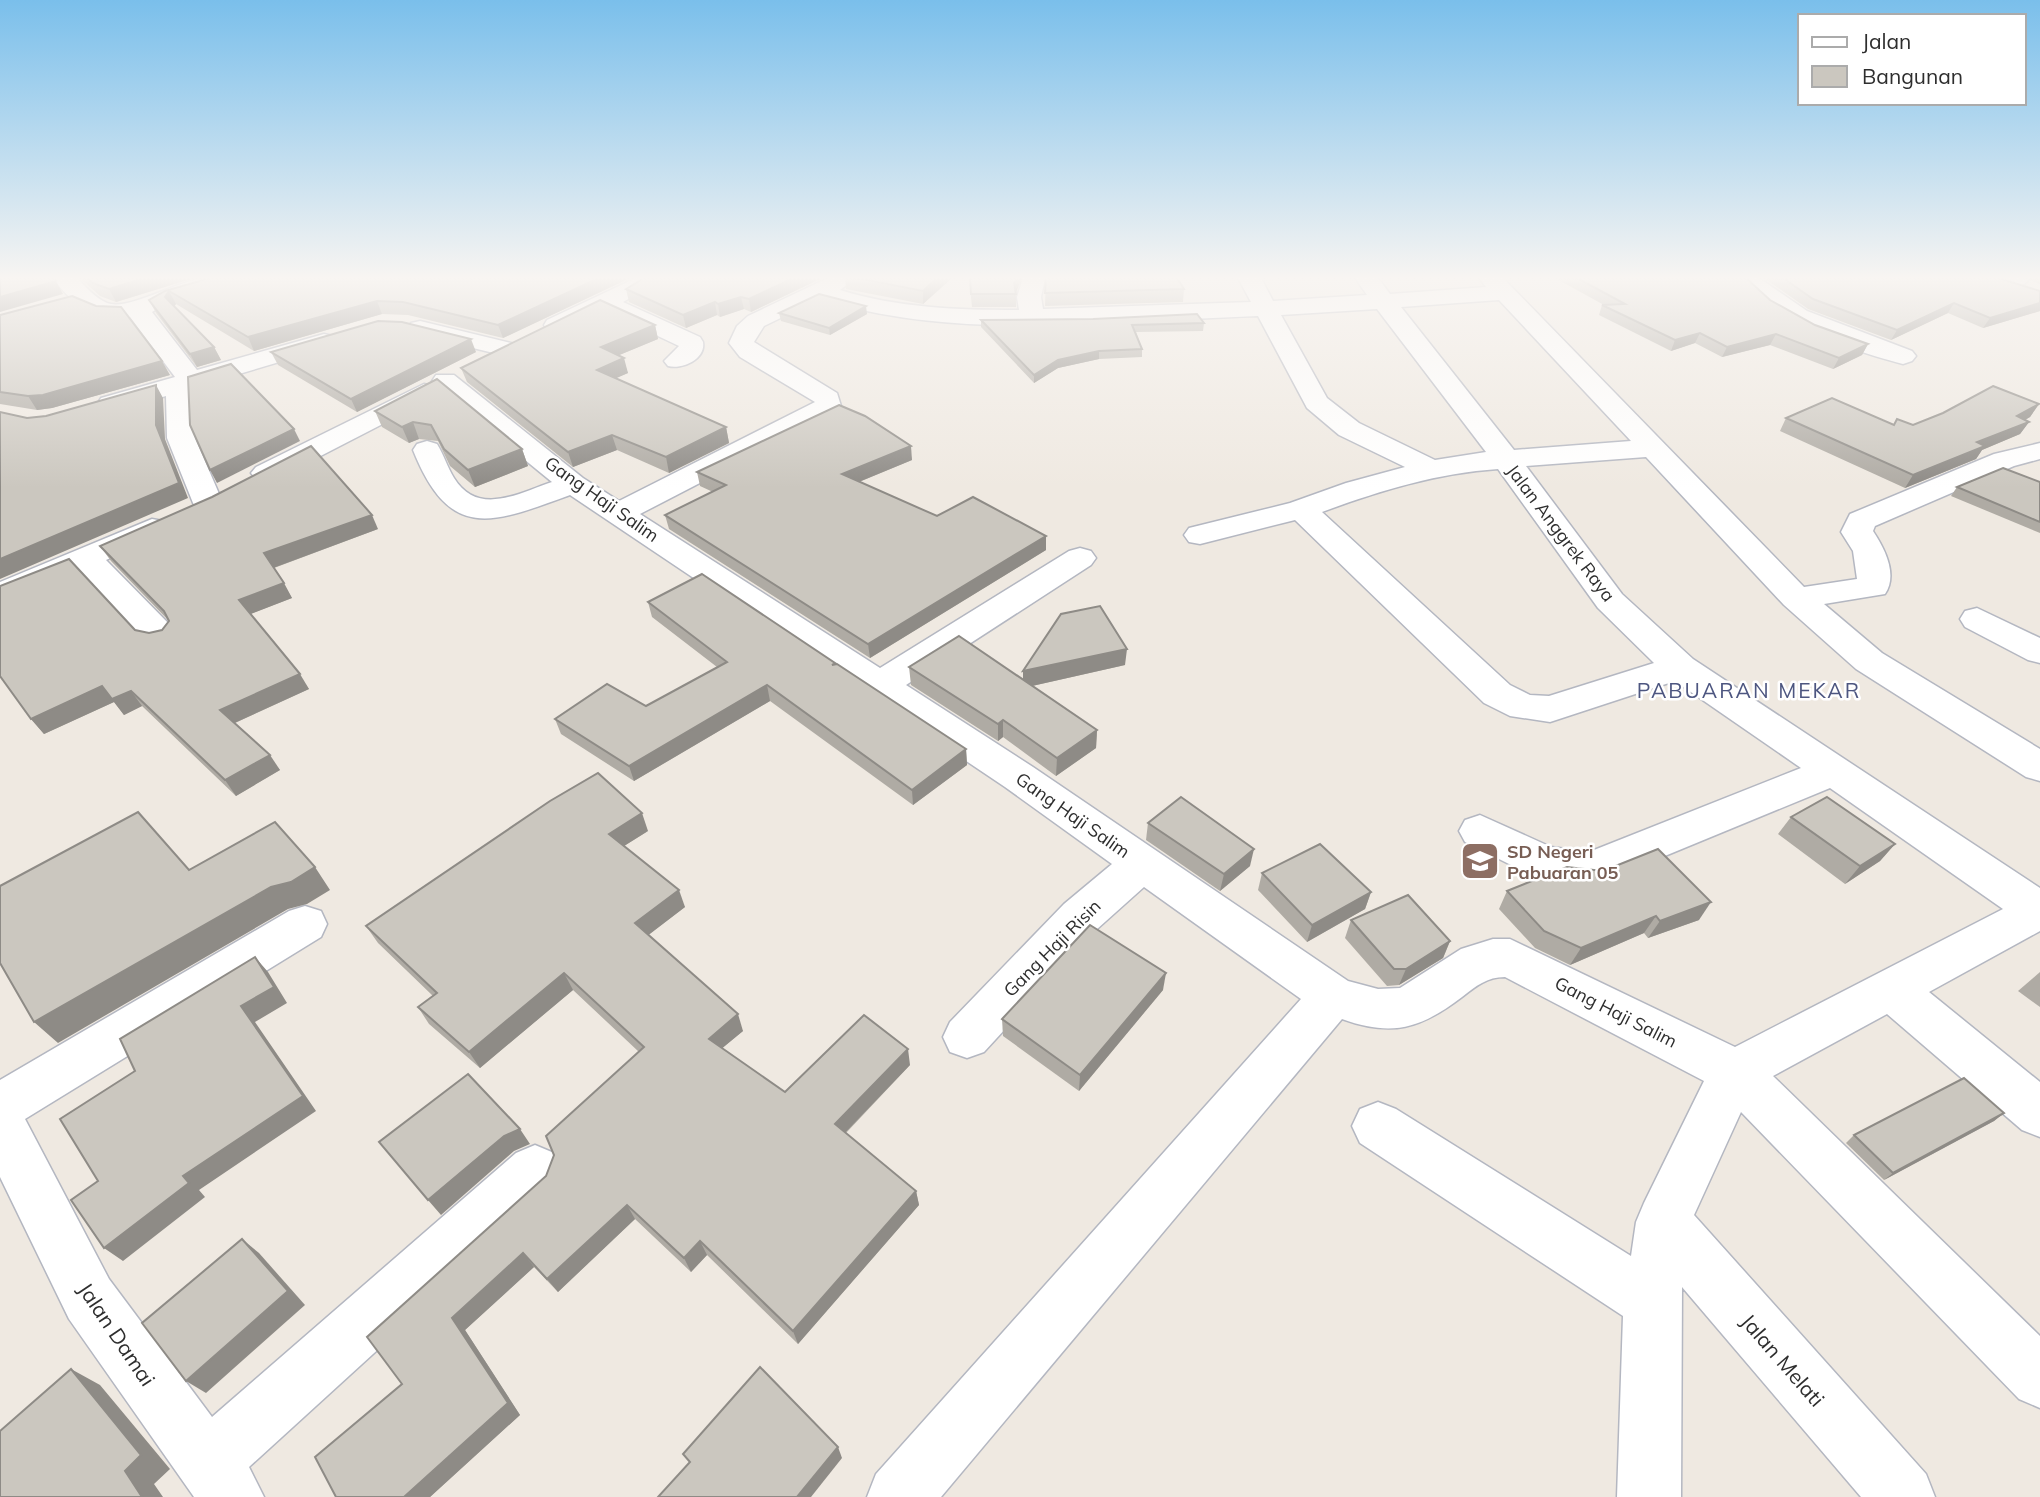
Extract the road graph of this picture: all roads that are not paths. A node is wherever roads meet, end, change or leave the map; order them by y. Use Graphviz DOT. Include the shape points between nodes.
graph roads {
  1 [pos="162,348"];
  2 [pos="300,348"];
  3 [pos="501,348"];
  4 [pos="692,348"];
  5 [pos="745,348"];
  6 [pos="1287,348"];
  7 [pos="1419,348"];
  8 [pos="1558,348"];
  9 [pos="1882,348"];
  10 [pos="506,349"];
  11 [pos="1903,356"];
  12 [pos="677,361"];
  13 [pos="445,381"];
  14 [pos="185,382"];
  15 [pos="81,413"];
  16 [pos="1656,448"];
  17 [pos="428,450"];
  18 [pos="2039,451"];
  19 [pos="1505,458"];
  20 [pos="2004,460"];
  21 [pos="1429,468"];
  22 [pos="2040,475"];
  23 [pos="573,484"];
  24 [pos="207,502"];
  25 [pos="1301,509"];
  26 [pos="619,513"];
  27 [pos="1200,535"];
  28 [pos="86,558"];
  29 [pos="1080,558"];
  30 [pos="0,594"];
  31 [pos="1796,598"];
  32 [pos="1977,619"];
  33 [pos="160,635"];
  34 [pos="2040,652"];
  35 [pos="1680,667"];
  36 [pos="880,685"];
  37 [pos="2040,767"];
  38 [pos="1833,771"];
  39 [pos="1480,831"];
  40 [pos="1142,863"];
  41 [pos="2040,911"];
  42 [pos="305,924"];
  43 [pos="1891,989"];
  44 [pos="1333,996"];
  45 [pos="967,1037"];
  46 [pos="1735,1072"];
  47 [pos="0,1107"];
  48 [pos="2040,1113"];
  49 [pos="0,1123"];
  50 [pos="1378,1126"];
  51 [pos="535,1171"];
  52 [pos="1663,1222"];
  53 [pos="1651,1302"];
  54 [pos="2040,1378"];
  55 [pos="220,1480"];
  56 [pos="898,1497"];
  57 [pos="1649,1497"];
  58 [pos="1903,1497"];
  1 -- 14 [label="street"];
  2 -- 14 [label="street"];
  3 -- 10 [label="street"];
  4 -- 12 [label="street"];
  5 -- 26 [label="street" via="823,395 828,406"];
  6 -- 21 [label="street" via="1316,402 1329,416"];
  7 -- 19 [label="street, Jalan Anggrek Raya"];
  8 -- 16 [label="street"];
  9 -- 11 [label="street"];
  10 -- 13 [label="street"];
  13 -- 23 [label="street, Gang Haji Salim"];
  13 -- 24 [label="street"];
  14 -- 15 [label="street"];
  14 -- 24 [label="street" via="181,439"];
  16 -- 19 [label="street"];
  16 -- 31 [label="street"];
  17 -- 23 [label="street" via="437,478 460,506 474,512"];
  18 -- 20 [label="street"];
  19 -- 21 [label="street"];
  19 -- 35 [label="street, Jalan Anggrek Raya" via="1610,601"];
  20 -- 22 [label="street"];
  20 -- 31 [label="street" via="1861,521 1857,532 1875,573 1874,587"];
  21 -- 25 [label="street"];
  23 -- 26 [label="street, Gang Haji Salim"];
  24 -- 28 [label="street"];
  25 -- 27 [label="street"];
  25 -- 35 [label="street" via="1497,694 1523,707 1550,709"];
  26 -- 36 [label="street, Gang Haji Salim"];
  28 -- 30 [label="street"];
  28 -- 33 [label="street"];
  29 -- 36 [label="street"];
  31 -- 37 [label="street" via="1869,662"];
  32 -- 34 [label="street"];
  35 -- 38 [label="street, Jalan Anggrek Raya"];
  36 -- 40 [label="street, Gang Haji Salim"];
  38 -- 39 [label="street" via="1592,869 1536,861"];
  38 -- 41 [label="street, Jalan Anggrek Raya"];
  40 -- 44 [label="street, Gang Haji Salim"];
  40 -- 45 [label="street, Gang Haji Risin" via="1054,943"];
  41 -- 43 [label="street"];
  42 -- 47 [label="street"];
  43 -- 46 [label="street"];
  43 -- 48 [label="street"];
  44 -- 46 [label="street, Gang Haji Salim" via="1392,1010 1421,999 1492,955 1510,958"];
  44 -- 56 [label="street"];
  46 -- 52 [label="street"];
  46 -- 54 [label="street, Gang Haji Salim"];
  49 -- 55 [label="street, Jalan Damai" via="89,1299"];
  50 -- 53 [label="street"];
  51 -- 55 [label="street"];
  52 -- 53 [label="street"];
  52 -- 58 [label="street, Jalan Melati"];
  53 -- 57 [label="street"];
}
